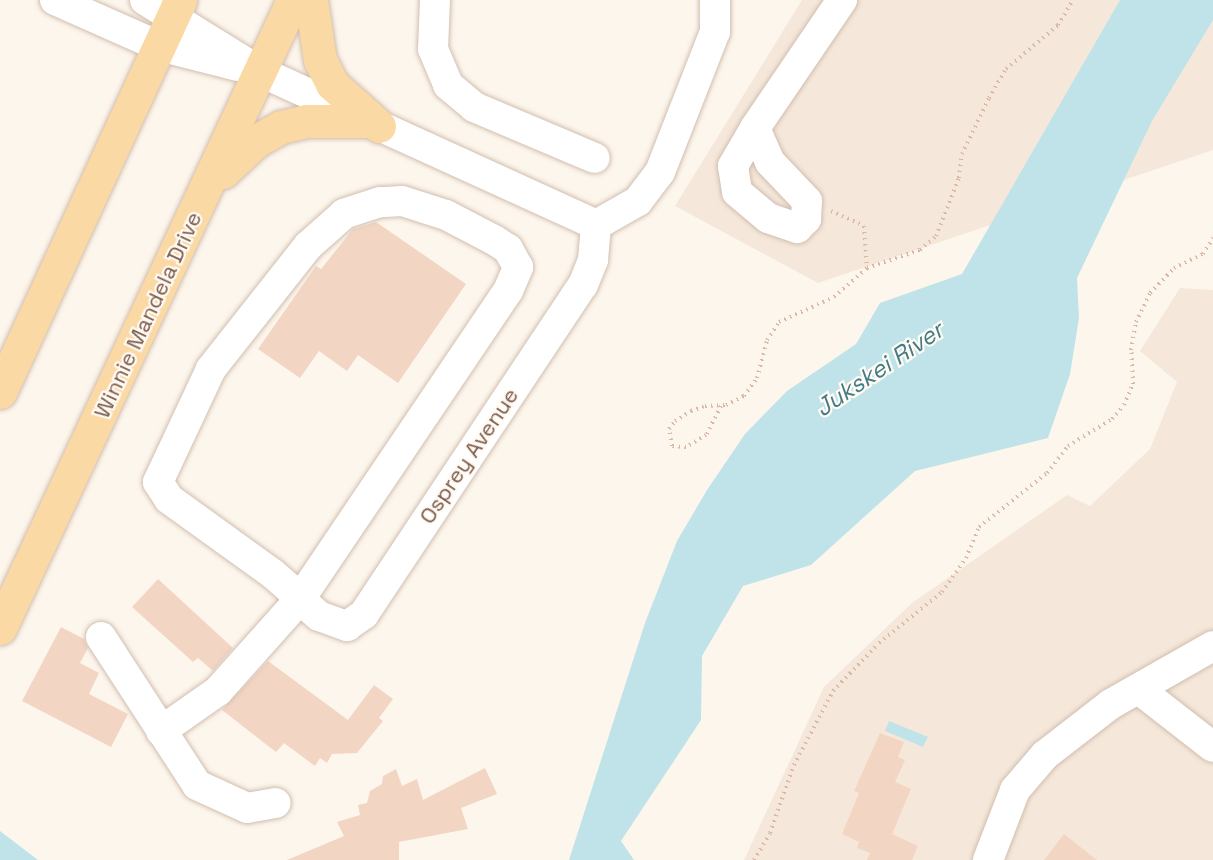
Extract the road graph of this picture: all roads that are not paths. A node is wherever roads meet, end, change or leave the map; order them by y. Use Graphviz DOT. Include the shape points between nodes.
graph roads {
  1 [pos="55,0"];
  2 [pos="145,0"];
  3 [pos="293,0"];
  4 [pos="310,0"];
  5 [pos="435,0"];
  6 [pos="715,0"];
  7 [pos="842,0"];
  8 [pos="177,7"];
  9 [pos="159,45"];
  10 [pos="261,72"];
  11 [pos="374,125"];
  12 [pos="755,128"];
  13 [pos="594,158"];
  14 [pos="781,175"];
  15 [pos="212,182"];
  16 [pos="759,212"];
  17 [pos="596,225"];
  18 [pos="0,392"];
  19 [pos="300,599"];
  20 [pos="0,628"];
  21 [pos="101,638"];
  22 [pos="1213,646"];
  23 [pos="1141,691"];
  24 [pos="161,731"];
  25 [pos="1213,747"];
  26 [pos="276,803"];
  27 [pos="988,860"];
  1 -- 9 [label="street"];
  2 -- 8 [label="street"];
  3 -- 10 [label="main road, Winnie Mandela Drive"];
  4 -- 11 [label="main road" via="320,60 332,84"];
  5 -- 13 [label="street" via="433,50 454,92 474,107"];
  6 -- 17 [label="street" via="715,32 660,172 638,201"];
  7 -- 12 [label="street"];
  8 -- 9 [label="main road"];
  8 -- 10 [label="street"];
  9 -- 10 [label="street"];
  9 -- 18 [label="main road"];
  10 -- 11 [label="street"];
  10 -- 15 [label="main road, Winnie Mandela Drive"];
  11 -- 15 [label="main road" via="306,121 281,127 256,141"];
  11 -- 17 [label="street"];
  12 -- 14 [label="street"];
  12 -- 16 [label="street" via="736,159 733,182 737,192"];
  14 -- 16 [label="street"];
  14 -- 16 [label="street" via="801,192 808,208 801,225 792,229"];
  15 -- 20 [label="main road, Winnie Mandela Drive"];
  17 -- 19 [label="street, Osprey Avenue" via="593,260 583,285 364,614 347,626 338,627"];
  19 -- 19 [label="street" via="273,574 169,499 158,482 159,476 211,369 308,246 344,214 380,202 402,201 446,216 494,240 508,249 519,267 508,291"];
  19 -- 24 [label="street" via="218,691"];
  21 -- 24 [label="street"];
  22 -- 23 [label="street"];
  23 -- 25 [label="street"];
  23 -- 27 [label="street" via="1111,704 1045,755 1015,790"];
  24 -- 26 [label="street" via="197,784 238,806"];
}
